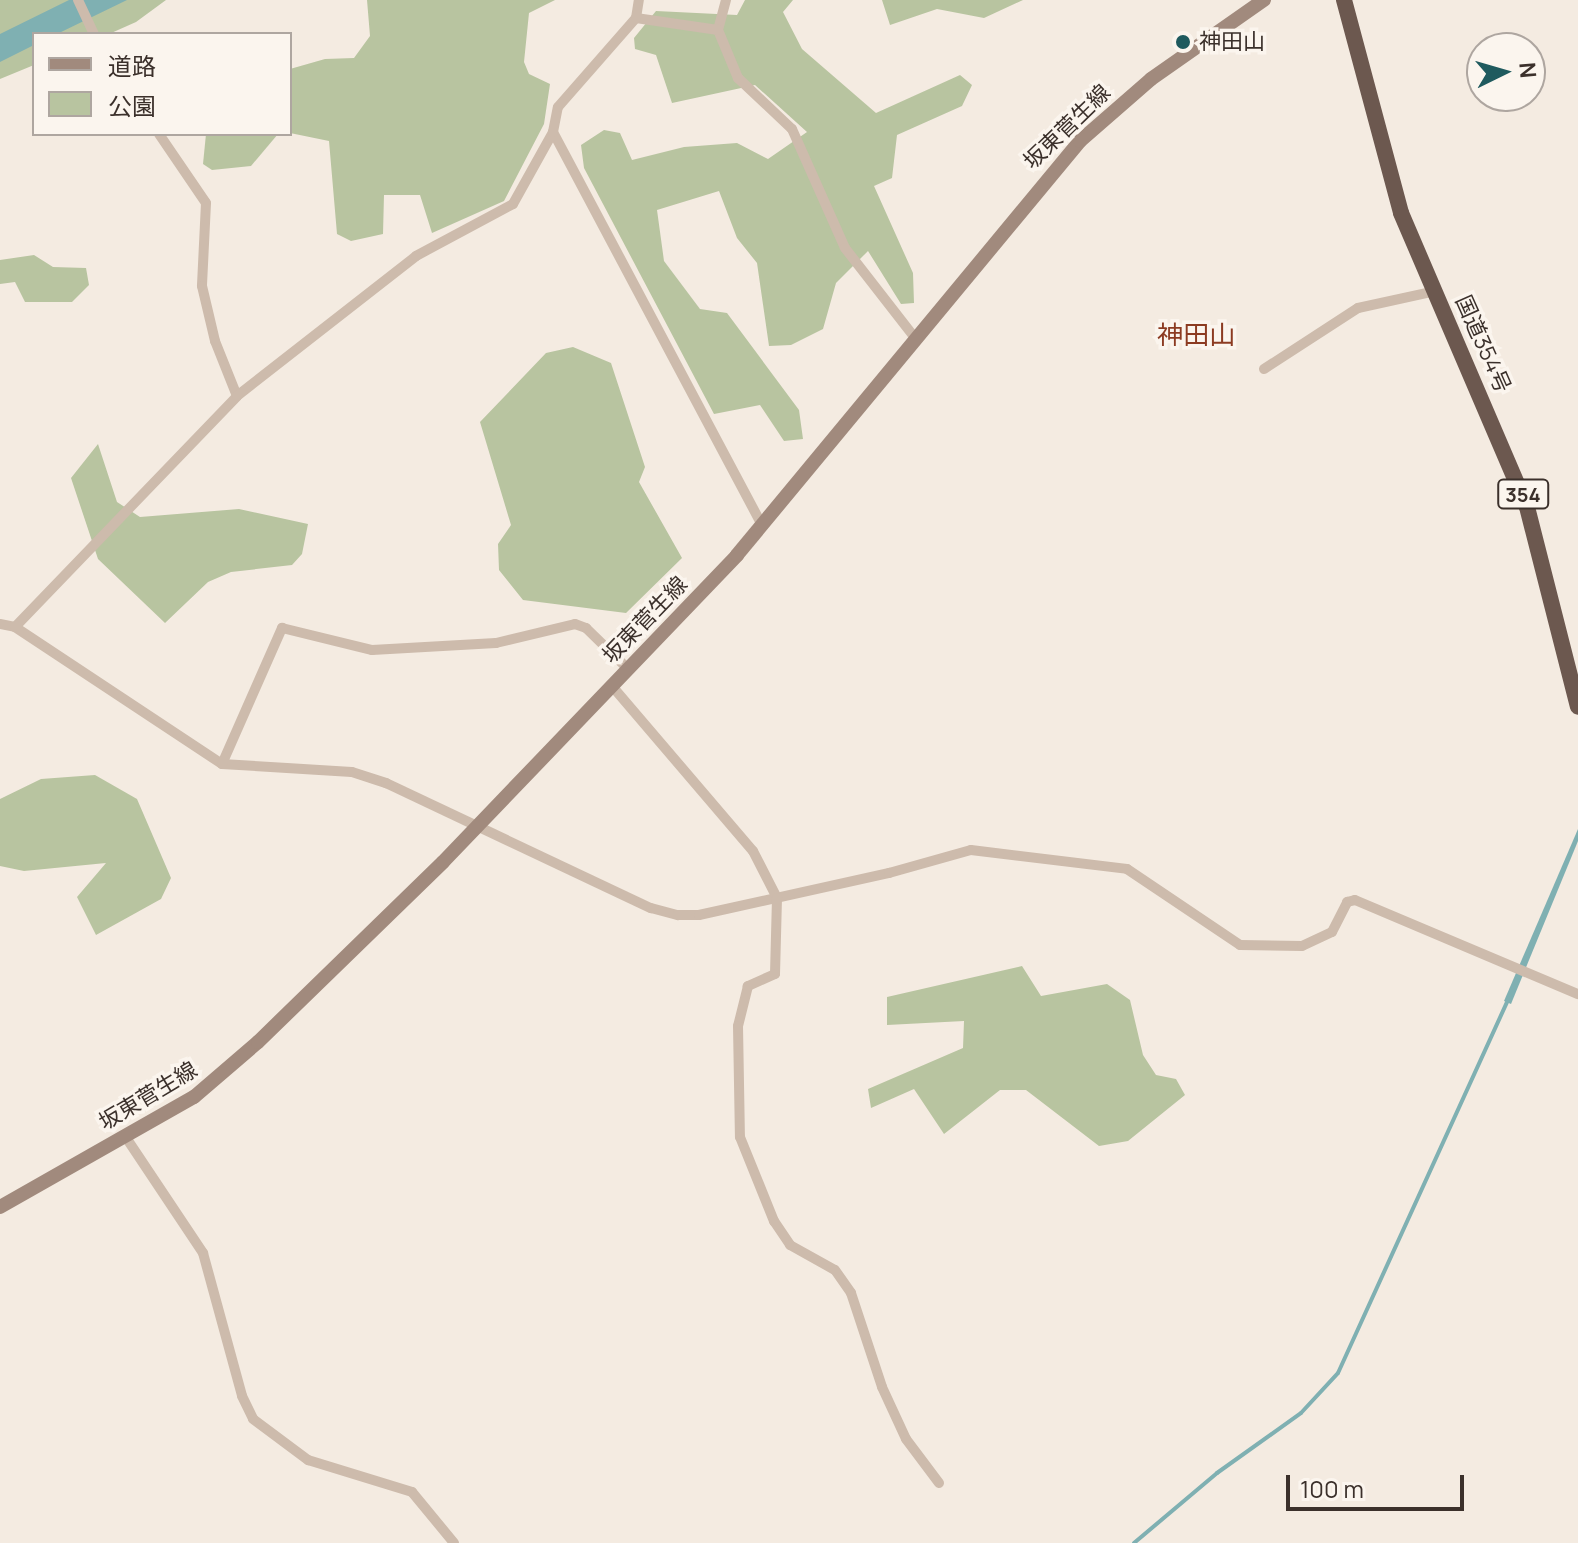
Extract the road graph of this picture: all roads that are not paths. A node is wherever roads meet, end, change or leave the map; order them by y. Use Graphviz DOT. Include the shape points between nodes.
graph roads {
  1 [pos="78,0"];
  2 [pos="639,0"];
  3 [pos="726,0"];
  4 [pos="1264,0"];
  5 [pos="1344,0"];
  6 [pos="636,18"];
  7 [pos="718,30"];
  8 [pos="93,32"];
  9 [pos="553,132"];
  10 [pos="160,136"];
  11 [pos="1435,291"];
  12 [pos="915,338"];
  13 [pos="1264,369"];
  14 [pos="237,396"];
  15 [pos="761,524"];
  16 [pos="0,624"];
  17 [pos="15,627"];
  18 [pos="1572,659"];
  19 [pos="629,670"];
  20 [pos="612,686"];
  21 [pos="1578,707"];
  22 [pos="222,764"];
  23 [pos="476,826"];
  24 [pos="777,898"];
  25 [pos="1578,994"];
  26 [pos="125,1136"];
  27 [pos="0,1207"];
  28 [pos="939,1483"];
  29 [pos="454,1543"];
  1 -- 8 [label="street"];
  2 -- 6 [label="street"];
  3 -- 7 [label="street"];
  4 -- 12 [label="main road, 坂東菅生線" via="1158,73 1080,141"];
  5 -- 11 [label="highway, 国道354号 / 354" via="1392,188"];
  6 -- 7 [label="street"];
  6 -- 9 [label="street" via="575,82 558,107"];
  7 -- 12 [label="street" via="738,78 792,129 845,248"];
  9 -- 14 [label="street" via="513,204 416,256"];
  9 -- 15 [label="street"];
  10 -- 14 [label="street" via="206,203 202,286"];
  11 -- 13 [label="street" via="1358,308"];
  11 -- 18 [label="highway, 国道354号 / 354" via="1516,473"];
  12 -- 15 [label="main road, 坂東菅生線"];
  14 -- 17 [label="street"];
  15 -- 19 [label="main road, 坂東菅生線"];
  16 -- 17 [label="street"];
  17 -- 22 [label="street"];
  18 -- 21 [label="highway, 国道354号 / 354"];
  19 -- 20 [label="main road, 坂東菅生線"];
  19 -- 22 [label="street" via="586,628 575,624 496,643 372,650 282,628"];
  20 -- 23 [label="main road, 坂東菅生線"];
  20 -- 24 [label="street" via="753,851"];
  22 -- 23 [label="street" via="352,772"];
  23 -- 24 [label="street" via="665,912 699,915"];
  23 -- 26 [label="main road, 坂東菅生線" via="219,1078"];
  24 -- 25 [label="street" via="971,850 1127,869 1240,945 1302,946 1332,932 1347,902 1355,900"];
  24 -- 28 [label="street" via="775,974 748,986 738,1026 740,1137 774,1221 790,1245 835,1270 851,1293 882,1387 906,1439"];
  26 -- 27 [label="main road, 坂東菅生線"];
  26 -- 29 [label="street" via="203,1253 253,1419 308,1460 412,1492"];
}
